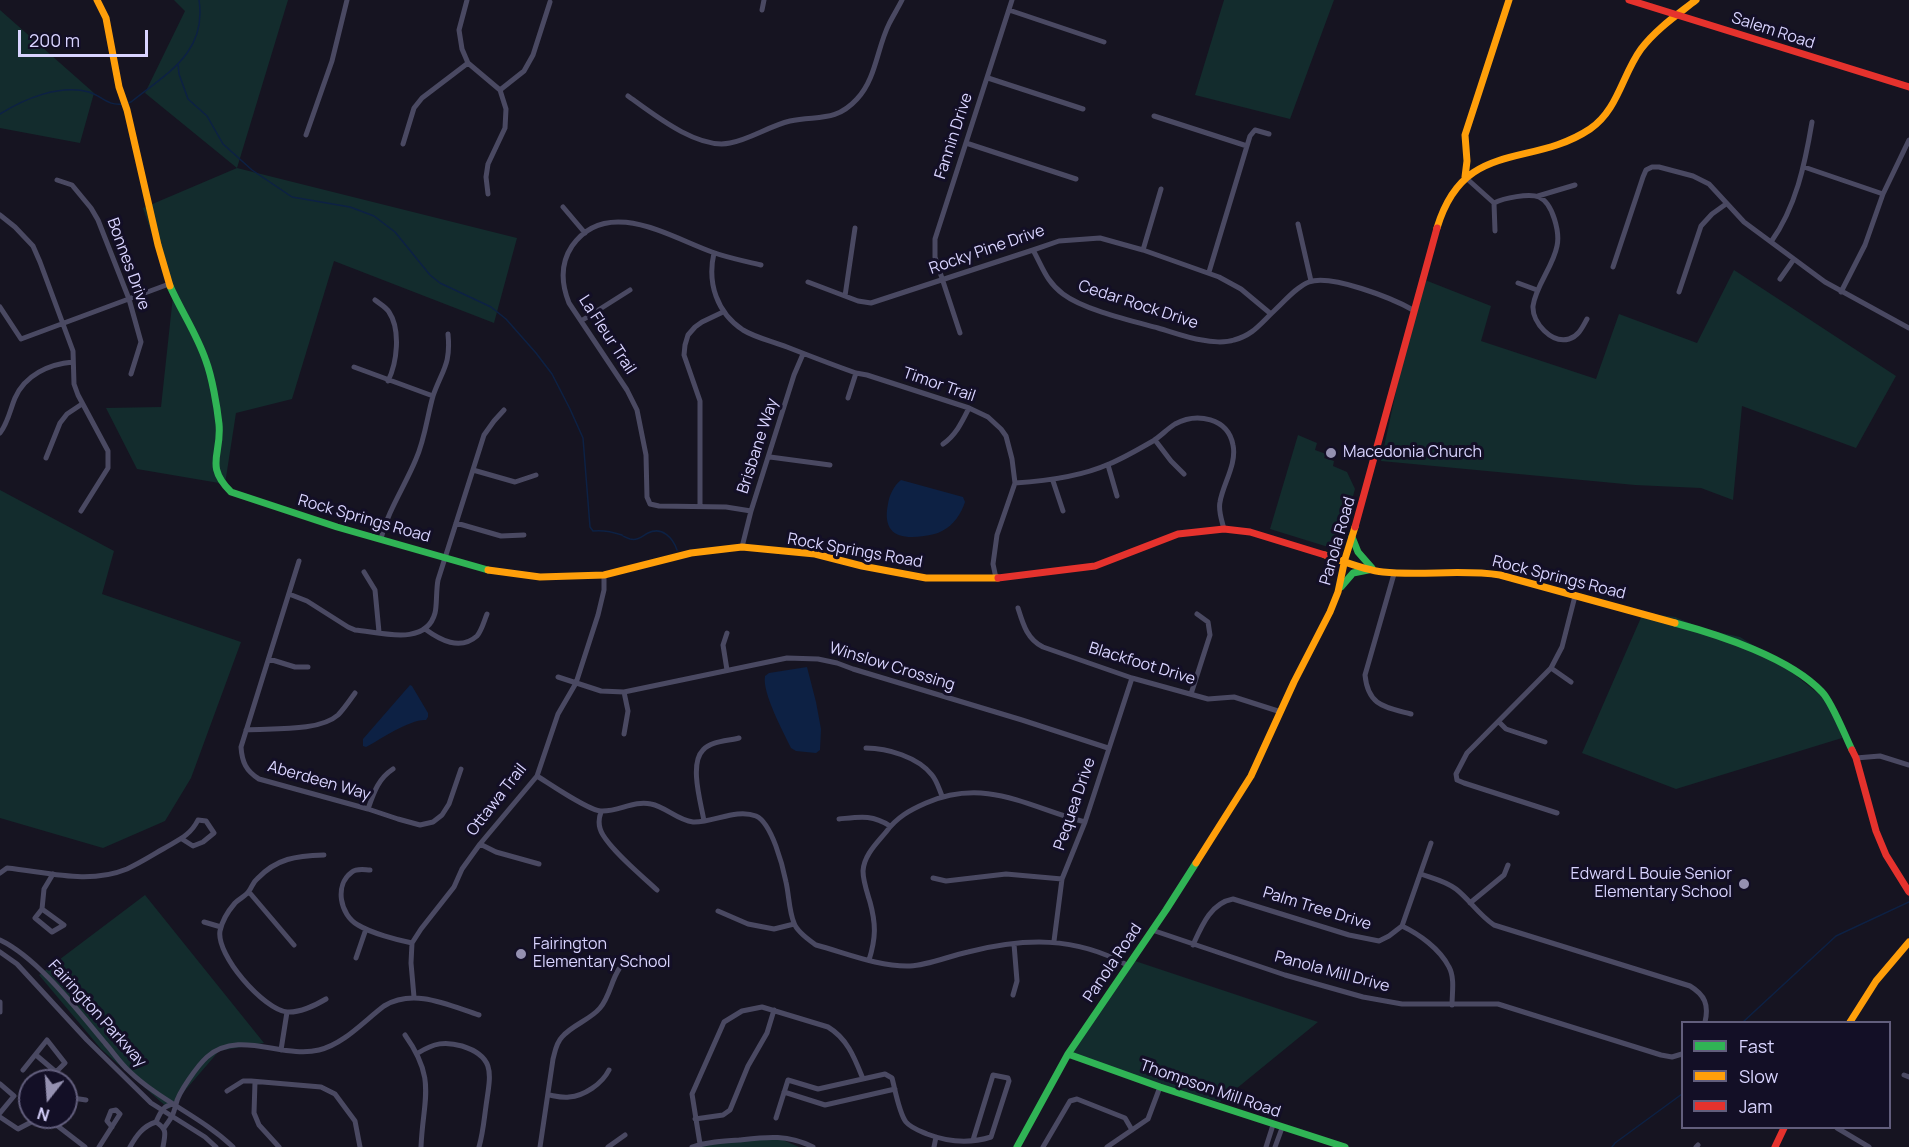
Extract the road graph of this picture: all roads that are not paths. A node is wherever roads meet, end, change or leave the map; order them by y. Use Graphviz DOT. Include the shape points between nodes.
graph roads {
  1 [pos="97,0"];
  2 [pos="347,0"];
  3 [pos="467,0"];
  4 [pos="764,0"];
  5 [pos="902,0"];
  6 [pos="1012,0"];
  7 [pos="1509,0"];
  8 [pos="1629,0"];
  9 [pos="1695,0"];
  10 [pos="550,2"];
  11 [pos="762,10"];
  12 [pos="1009,10"];
  13 [pos="1678,15"];
  14 [pos="1104,42"];
  15 [pos="468,63"];
  16 [pos="987,78"];
  17 [pos="1909,87"];
  18 [pos="500,90"];
  19 [pos="628,96"];
  20 [pos="1083,109"];
  21 [pos="1154,116"];
  22 [pos="1812,122"];
  23 [pos="1269,134"];
  24 [pos="306,135"];
  25 [pos="1909,140"];
  26 [pos="966,143"];
  27 [pos="403,144"];
  28 [pos="1247,146"];
  29 [pos="1467,161"];
  30 [pos="1804,167"];
  31 [pos="1476,170"];
  32 [pos="1465,177"];
  33 [pos="1076,179"];
  34 [pos="57,180"];
  35 [pos="1575,185"];
  36 [pos="1161,189"];
  37 [pos="488,194"];
  38 [pos="1883,194"];
  39 [pos="1538,196"];
  40 [pos="1494,203"];
  41 [pos="1726,204"];
  42 [pos="563,207"];
  43 [pos="0,215"];
  44 [pos="1298,224"];
  45 [pos="855,228"];
  46 [pos="1495,231"];
  47 [pos="585,233"];
  48 [pos="1771,242"];
  49 [pos="1033,250"];
  50 [pos="1143,250"];
  51 [pos="714,253"];
  52 [pos="1794,259"];
  53 [pos="762,265"];
  54 [pos="1613,267"];
  55 [pos="1209,272"];
  56 [pos="1780,279"];
  57 [pos="942,280"];
  58 [pos="1311,281"];
  59 [pos="808,282"];
  60 [pos="1518,283"];
  61 [pos="169,284"];
  62 [pos="630,290"];
  63 [pos="1538,290"];
  64 [pos="1679,292"];
  65 [pos="1841,292"];
  66 [pos="845,297"];
  67 [pos="129,299"];
  68 [pos="375,300"];
  69 [pos="0,307"];
  70 [pos="1413,310"];
  71 [pos="723,312"];
  72 [pos="1271,314"];
  73 [pos="1587,319"];
  74 [pos="581,321"];
  75 [pos="63,323"];
  76 [pos="1909,327"];
  77 [pos="960,333"];
  78 [pos="448,334"];
  79 [pos="803,354"];
  80 [pos="73,362"];
  81 [pos="354,367"];
  82 [pos="856,373"];
  83 [pos="131,374"];
  84 [pos="388,381"];
  85 [pos="433,396"];
  86 [pos="848,398"];
  87 [pos="82,404"];
  88 [pos="969,408"];
  89 [pos="504,410"];
  90 [pos="0,433"];
  91 [pos="1155,440"];
  92 [pos="943,444"];
  93 [pos="770,457"];
  94 [pos="46,458"];
  95 [pos="830,465"];
  96 [pos="1108,465"];
  97 [pos="473,470"];
  98 [pos="1184,474"];
  99 [pos="536,475"];
  100 [pos="1053,481"];
  101 [pos="1015,483"];
  102 [pos="1117,496"];
  103 [pos="700,506"];
  104 [pos="1062,510"];
  105 [pos="81,511"];
  106 [pos="751,511"];
  107 [pos="456,523"];
  108 [pos="1224,529"];
  109 [pos="524,535"];
  110 [pos="1352,536"];
  111 [pos="381,539"];
  112 [pos="742,547"];
  113 [pos="445,558"];
  114 [pos="299,561"];
  115 [pos="1344,562"];
  116 [pos="1374,570"];
  117 [pos="364,572"];
  118 [pos="1394,574"];
  119 [pos="604,575"];
  120 [pos="996,578"];
  121 [pos="1338,591"];
  122 [pos="289,594"];
  123 [pos="1575,596"];
  124 [pos="1018,608"];
  125 [pos="487,614"];
  126 [pos="1197,614"];
  127 [pos="425,629"];
  128 [pos="379,632"];
  129 [pos="727,633"];
  130 [pos="269,659"];
  131 [pos="308,667"];
  132 [pos="1551,668"];
  133 [pos="727,670"];
  134 [pos="558,677"];
  135 [pos="1132,678"];
  136 [pos="1571,682"];
  137 [pos="576,683"];
  138 [pos="624,692"];
  139 [pos="355,693"];
  140 [pos="1191,694"];
  141 [pos="1281,712"];
  142 [pos="1411,714"];
  143 [pos="1499,722"];
  144 [pos="246,730"];
  145 [pos="624,734"];
  146 [pos="739,738"];
  147 [pos="1545,742"];
  148 [pos="866,748"];
  149 [pos="1108,748"];
  150 [pos="1856,758"];
  151 [pos="1909,765"];
  152 [pos="393,769"];
  153 [pos="461,769"];
  154 [pos="537,776"];
  155 [pos="942,796"];
  156 [pos="368,808"];
  157 [pos="601,812"];
  158 [pos="1557,813"];
  159 [pos="839,819"];
  160 [pos="704,821"];
  161 [pos="1085,822"];
  162 [pos="890,826"];
  163 [pos="182,839"];
  164 [pos="1431,843"];
  165 [pos="480,844"];
  166 [pos="324,855"];
  167 [pos="539,864"];
  168 [pos="1508,865"];
  169 [pos="370,870"];
  170 [pos="0,873"];
  171 [pos="53,874"];
  172 [pos="1421,874"];
  173 [pos="933,878"];
  174 [pos="1062,879"];
  175 [pos="657,890"];
  176 [pos="249,892"];
  177 [pos="1909,892"];
  178 [pos="1470,903"];
  179 [pos="42,909"];
  180 [pos="718,911"];
  181 [pos="204,922"];
  182 [pos="794,924"];
  183 [pos="1402,926"];
  184 [pos="221,927"];
  185 [pos="366,929"];
  186 [pos="1152,930"];
  187 [pos="0,940"];
  188 [pos="1054,941"];
  189 [pos="1909,942"];
  190 [pos="412,943"];
  191 [pos="1014,944"];
  192 [pos="294,945"];
  193 [pos="1193,945"];
  194 [pos="0,952"];
  195 [pos="356,958"];
  196 [pos="869,960"];
  197 [pos="1127,965"];
  198 [pos="620,969"];
  199 [pos="1013,995"];
  200 [pos="414,997"];
  201 [pos="326,999"];
  202 [pos="0,1002"];
  203 [pos="1452,1005"];
  204 [pos="774,1010"];
  205 [pos="0,1012"];
  206 [pos="287,1012"];
  207 [pos="478,1015"];
  208 [pos="1705,1021"];
  209 [pos="1851,1021"];
  210 [pos="405,1035"];
  211 [pos="281,1050"];
  212 [pos="418,1053"];
  213 [pos="1068,1054"];
  214 [pos="36,1055"];
  215 [pos="1681,1055"];
  216 [pos="24,1069"];
  217 [pos="52,1069"];
  218 [pos="59,1069"];
  219 [pos="609,1070"];
  220 [pos="863,1079"];
  221 [pos="255,1082"];
  222 [pos="0,1084"];
  223 [pos="1160,1087"];
  224 [pos="895,1089"];
  225 [pos="227,1091"];
  226 [pos="784,1092"];
  227 [pos="549,1095"];
  228 [pos="78,1099"];
  229 [pos="86,1100"];
  230 [pos="175,1104"];
  231 [pos="162,1110"];
  232 [pos="0,1115"];
  233 [pos="172,1117"];
  234 [pos="776,1118"];
  235 [pos="695,1119"];
  236 [pos="156,1122"];
  237 [pos="1273,1125"];
  238 [pos="112,1127"];
  239 [pos="164,1128"];
  240 [pos="1282,1128"];
  241 [pos="20,1129"];
  242 [pos="61,1129"];
  243 [pos="1784,1129"];
  244 [pos="1838,1129"];
  245 [pos="1132,1130"];
  246 [pos="626,1135"];
  247 [pos="936,1137"];
  248 [pos="972,1140"];
  249 [pos="700,1144"];
  250 [pos="1267,1144"];
  251 [pos="85,1147"];
  252 [pos="99,1147"];
  253 [pos="130,1147"];
  254 [pos="163,1147"];
  255 [pos="216,1147"];
  256 [pos="233,1147"];
  257 [pos="279,1147"];
  258 [pos="360,1147"];
  259 [pos="421,1147"];
  260 [pos="478,1147"];
  261 [pos="540,1147"];
  262 [pos="608,1147"];
  263 [pos="692,1147"];
  264 [pos="813,1147"];
  265 [pos="934,1147"];
  266 [pos="1017,1147"];
  267 [pos="1043,1147"];
  268 [pos="1107,1147"];
  269 [pos="1275,1147"];
  270 [pos="1345,1147"];
  271 [pos="1775,1147"];
  272 [pos="1869,1147"];
  1 -- 61 [label="street, Rock Springs Road" via="106,18"];
  2 -- 24 [label="street" via="332,61"];
  3 -- 15 [label="street" via="459,36"];
  4 -- 11 [label="street"];
  5 -- 19 [label="street" via="888,24 864,90 834,116 772,126 727,144 689,136"];
  6 -- 12 [label="street, Fannin Drive"];
  7 -- 29 [label="street" via="1465,135"];
  8 -- 13 [label="street, Salem Road"];
  9 -- 13 [label="street, Panola Road"];
  10 -- 18 [label="street" via="533,55 524,70"];
  12 -- 14 [label="street"];
  12 -- 16 [label="street, Fannin Drive"];
  13 -- 17 [label="street, Salem Road"];
  13 -- 31 [label="street, Panola Road" via="1636,55 1611,108 1599,123 1571,139 1497,159"];
  15 -- 18 [label="street"];
  15 -- 27 [label="street" via="422,98 414,108"];
  16 -- 20 [label="street"];
  16 -- 26 [label="street, Fannin Drive"];
  18 -- 37 [label="street" via="506,122 488,164"];
  21 -- 28 [label="street"];
  22 -- 30 [label="street"];
  23 -- 28 [label="street" via="1255,130"];
  25 -- 38 [label="street"];
  26 -- 33 [label="street"];
  26 -- 57 [label="street, Fannin Drive" via="935,239 935,257"];
  28 -- 55 [label="street"];
  29 -- 31 [label="street"];
  29 -- 32 [label="street"];
  30 -- 38 [label="street"];
  30 -- 48 [label="street" via="1789,212"];
  31 -- 32 [label="street, Panola Road"];
  32 -- 40 [label="street"];
  32 -- 70 [label="street, Panola Road" via="1442,212"];
  34 -- 67 [label="street, Bonnes Drive" via="72,185 91,208"];
  35 -- 39 [label="street"];
  36 -- 50 [label="street"];
  38 -- 65 [label="street" via="1865,245"];
  39 -- 40 [label="street"];
  39 -- 63 [label="street" via="1552,212 1558,235 1557,248"];
  40 -- 46 [label="street"];
  41 -- 48 [label="street"];
  41 -- 54 [label="street" via="1709,184 1693,176 1659,167 1646,170"];
  41 -- 64 [label="street" via="1701,226"];
  42 -- 47 [label="street"];
  43 -- 75 [label="street" via="33,246"];
  44 -- 58 [label="street"];
  45 -- 66 [label="street"];
  47 -- 51 [label="street" via="608,223 635,223"];
  47 -- 74 [label="street, La Fleur Trail" via="567,254 562,273 565,294"];
  48 -- 52 [label="street"];
  49 -- 50 [label="street, Rocky Pine Drive" via="1059,240 1091,237"];
  49 -- 57 [label="street, Rocky Pine Drive"];
  49 -- 72 [label="street, Cedar Rock Drive" via="1047,279 1073,300 1192,338 1231,341 1245,337"];
  50 -- 55 [label="street, Rocky Pine Drive"];
  51 -- 53 [label="street"];
  51 -- 71 [label="street" via="712,280"];
  52 -- 56 [label="street"];
  52 -- 65 [label="street"];
  55 -- 72 [label="street, Rocky Pine Drive" via="1241,289"];
  57 -- 66 [label="street, Rocky Pine Drive" via="871,303"];
  57 -- 77 [label="street, Fannin Drive"];
  58 -- 70 [label="street" via="1332,280"];
  58 -- 72 [label="street, Cedar Rock Drive"];
  59 -- 66 [label="street, Rocky Pine Drive"];
  60 -- 63 [label="street"];
  61 -- 67 [label="street"];
  61 -- 111 [label="street, Rock Springs Road" via="207,362 219,425 215,466 225,487"];
  62 -- 74 [label="street"];
  63 -- 73 [label="street" via="1534,316 1553,337 1570,339"];
  65 -- 76 [label="street"];
  67 -- 75 [label="street"];
  67 -- 83 [label="street, Bonnes Drive" via="141,342"];
  68 -- 84 [label="street" via="394,320 397,354"];
  69 -- 75 [label="street" via="21,339"];
  70 -- 110 [label="street, Panola Road"];
  71 -- 79 [label="street, Timor Trail" via="743,330"];
  71 -- 103 [label="street" via="695,327 685,345 684,355 700,401"];
  74 -- 103 [label="street, La Fleur Trail" via="637,410 650,504"];
  75 -- 80 [label="street"];
  78 -- 85 [label="street" via="447,363"];
  79 -- 82 [label="street, Timor Trail"];
  79 -- 93 [label="street, Brisbane Way"];
  80 -- 87 [label="street" via="74,384"];
  80 -- 90 [label="street" via="43,369 24,384"];
  81 -- 84 [label="street"];
  82 -- 86 [label="street"];
  82 -- 88 [label="street, Timor Trail"];
  84 -- 85 [label="street"];
  85 -- 111 [label="street" via="418,456 391,508"];
  87 -- 94 [label="street" via="60,423"];
  87 -- 105 [label="street" via="109,458 104,477"];
  88 -- 92 [label="street" via="959,428"];
  88 -- 101 [label="street, Timor Trail" via="988,417 1006,436"];
  89 -- 97 [label="street" via="484,435"];
  91 -- 96 [label="street"];
  91 -- 98 [label="street"];
  91 -- 108 [label="street" via="1189,419 1223,425 1230,433 1234,453 1220,502"];
  93 -- 95 [label="street"];
  93 -- 106 [label="street, Brisbane Way"];
  96 -- 100 [label="street"];
  96 -- 102 [label="street"];
  97 -- 99 [label="street" via="515,482"];
  97 -- 107 [label="street"];
  100 -- 101 [label="street"];
  100 -- 104 [label="street"];
  101 -- 120 [label="street, Timor Trail" via="997,535 993,564"];
  103 -- 106 [label="street, La Fleur Trail"];
  106 -- 112 [label="street, Brisbane Way"];
  107 -- 109 [label="street" via="501,536"];
  107 -- 113 [label="street"];
  108 -- 115 [label="street, Rock Springs Road" via="1250,531"];
  108 -- 120 [label="street, Rock Springs Road" via="1178,534 1095,566"];
  110 -- 115 [label="street, Panola Road"];
  110 -- 116 [label="street" via="1358,552"];
  111 -- 113 [label="street, Rock Springs Road"];
  112 -- 119 [label="street, Rock Springs Road" via="691,554"];
  112 -- 120 [label="street, Rock Springs Road" via="815,554 926,578"];
  113 -- 119 [label="street, Rock Springs Road" via="507,574"];
  113 -- 127 [label="street" via="435,594 436,613"];
  114 -- 122 [label="street, Aberdeen Way"];
  115 -- 116 [label="street, Rock Springs Road"];
  115 -- 121 [label="street, Panola Road"];
  116 -- 118 [label="street, Rock Springs Road"];
  116 -- 121 [label="street" via="1353,573"];
  117 -- 128 [label="street" via="375,590"];
  118 -- 123 [label="street, Rock Springs Road" via="1480,572"];
  118 -- 142 [label="street" via="1365,675 1366,684 1382,706"];
  119 -- 137 [label="street, Ottawa Trail" via="598,615"];
  121 -- 141 [label="street, Panola Road"];
  122 -- 128 [label="street" via="355,630"];
  122 -- 130 [label="street, Aberdeen Way"];
  123 -- 132 [label="street" via="1562,647"];
  123 -- 150 [label="street, Rock Springs Road" via="1712,633 1777,661 1824,694"];
  124 -- 135 [label="street, Blackfoot Drive" via="1025,630 1037,644"];
  125 -- 127 [label="street" via="481,630 465,642 450,643"];
  126 -- 140 [label="street" via="1208,622 1210,635"];
  127 -- 128 [label="street" via="408,636"];
  129 -- 133 [label="street" via="723,645"];
  130 -- 131 [label="street"];
  130 -- 144 [label="street, Aberdeen Way"];
  132 -- 136 [label="street"];
  132 -- 143 [label="street"];
  133 -- 138 [label="street, Winslow Crossing"];
  133 -- 149 [label="street, Winslow Crossing" via="787,658 818,659"];
  134 -- 137 [label="street, Winslow Crossing"];
  135 -- 140 [label="street, Blackfoot Drive"];
  135 -- 149 [label="street, Pequea Drive"];
  137 -- 138 [label="street, Winslow Crossing" via="601,691"];
  137 -- 154 [label="street, Ottawa Trail" via="558,714"];
  138 -- 145 [label="street" via="628,711"];
  139 -- 144 [label="street" via="338,715 314,726"];
  140 -- 141 [label="street, Blackfoot Drive" via="1208,699 1234,697"];
  141 -- 186 [label="street, Panola Road" via="1251,776"];
  143 -- 147 [label="street" via="1506,729"];
  143 -- 158 [label="street" via="1462,759 1457,780"];
  144 -- 156 [label="street, Aberdeen Way" via="242,759 251,774"];
  146 -- 160 [label="street" via="712,744 699,756 697,775"];
  148 -- 155 [label="street" via="913,760 933,775"];
  149 -- 161 [label="street, Pequea Drive"];
  150 -- 151 [label="street" via="1880,756"];
  150 -- 177 [label="street, Rock Springs Road" via="1876,831"];
  152 -- 156 [label="street" via="377,785"];
  153 -- 156 [label="street, Aberdeen Way" via="449,804 433,822 420,825"];
  154 -- 157 [label="street"];
  154 -- 165 [label="street, Ottawa Trail"];
  155 -- 161 [label="street" via="1014,798"];
  155 -- 162 [label="street" via="906,812"];
  157 -- 160 [label="street" via="651,804 683,820"];
  157 -- 175 [label="street" via="598,819 610,845"];
  159 -- 162 [label="street" via="869,817"];
  160 -- 182 [label="street" via="741,814 757,816 764,822 781,861"];
  161 -- 174 [label="street, Pequea Drive"];
  162 -- 196 [label="street" via="869,852 863,870 874,919"];
  163 -- 163 [label="street" via="193,846 214,833 206,821 198,820"];
  163 -- 171 [label="street" via="125,870 84,877"];
  164 -- 172 [label="street"];
  165 -- 167 [label="street"];
  165 -- 190 [label="street, Ottawa Trail"];
  166 -- 176 [label="street" via="294,856 282,861 255,880"];
  168 -- 178 [label="street" via="1504,875"];
  169 -- 185 [label="street" via="351,872 341,894 349,918"];
  170 -- 171 [label="street" via="7,868"];
  171 -- 179 [label="street" via="44,889"];
  172 -- 178 [label="street" via="1449,884"];
  172 -- 183 [label="street"];
  173 -- 174 [label="street" via="946,881 1006,874"];
  174 -- 188 [label="street, Pequea Drive"];
  176 -- 184 [label="street" via="227,913"];
  176 -- 192 [label="street"];
  178 -- 208 [label="street" via="1494,925 1690,986 1706,1002"];
  179 -- 179 [label="street" via="49,914 64,925 52,932 35,918"];
  180 -- 182 [label="street" via="747,924 774,928"];
  181 -- 184 [label="street"];
  182 -- 196 [label="street" via="816,945"];
  183 -- 193 [label="street, Palm Tree Drive" via="1379,941 1371,940 1233,899 1222,901 1209,914"];
  183 -- 203 [label="street" via="1424,939 1449,967"];
  184 -- 206 [label="street" via="221,946 237,971 263,1000"];
  185 -- 190 [label="street"];
  185 -- 195 [label="street"];
  186 -- 193 [label="street, Panola Mill Drive"];
  186 -- 197 [label="street, Panola Road"];
  187 -- 230 [label="street, Fairington Parkway" via="34,964 128,1070"];
  188 -- 191 [label="street"];
  188 -- 197 [label="street" via="1097,951"];
  189 -- 209 [label="street" via="1876,981"];
  190 -- 200 [label="street"];
  191 -- 196 [label="street" via="912,966"];
  191 -- 199 [label="street" via="1017,981"];
  193 -- 203 [label="street, Panola Mill Drive" via="1363,998"];
  194 -- 231 [label="street, Fairington Parkway" via="17,964 87,1040"];
  197 -- 213 [label="street, Panola Road"];
  198 -- 227 [label="street" via="600,1009 562,1037 556,1046"];
  200 -- 207 [label="street"];
  200 -- 211 [label="street" via="384,1005 342,1040 327,1047"];
  201 -- 206 [label="street"];
  202 -- 205 [label="street"];
  203 -- 215 [label="street, Panola Mill Drive" via="1498,1004 1661,1055"];
  204 -- 220 [label="street" via="836,1032 846,1042"];
  204 -- 235 [label="street" via="730,1110 723,1115"];
  204 -- 235 [label="street" via="762,1006 742,1011 724,1022 692,1094"];
  206 -- 211 [label="street"];
  210 -- 212 [label="street"];
  211 -- 230 [label="street" via="238,1044 215,1052 200,1065"];
  212 -- 259 [label="street" via="427,1089"];
  212 -- 260 [label="street" via="449,1042 476,1050 484,1059 490,1080"];
  213 -- 223 [label="street, Thompson Mill Road"];
  213 -- 266 [label="street, Panola Road"];
  214 -- 216 [label="street"];
  214 -- 217 [label="street"];
  214 -- 218 [label="street" via="46,1040 65,1063"];
  219 -- 227 [label="street" via="604,1079 585,1092 566,1098"];
  220 -- 224 [label="street" via="889,1075"];
  220 -- 226 [label="street" via="818,1089 788,1080"];
  221 -- 225 [label="street" via="243,1081"];
  221 -- 257 [label="street" via="254,1113 259,1125"];
  221 -- 258 [label="street" via="321,1087 335,1094 356,1121"];
  222 -- 232 [label="street" via="14,1096"];
  223 -- 237 [label="street, Thompson Mill Road"];
  223 -- 245 [label="street" via="1148,1119"];
  224 -- 226 [label="street" via="825,1105"];
  224 -- 247 [label="street" via="906,1122"];
  226 -- 234 [label="street"];
  227 -- 261 [label="street"];
  228 -- 229 [label="street"];
  230 -- 231 [label="street"];
  230 -- 233 [label="street"];
  230 -- 256 [label="street, Fairington Parkway"];
  231 -- 233 [label="street, Fairington Parkway"];
  231 -- 236 [label="street"];
  232 -- 241 [label="street"];
  233 -- 239 [label="street"];
  233 -- 255 [label="street, Fairington Parkway"];
  235 -- 249 [label="street"];
  236 -- 239 [label="street"];
  236 -- 253 [label="street" via="147,1125"];
  237 -- 240 [label="street, Thompson Mill Road"];
  237 -- 250 [label="street"];
  238 -- 252 [label="street"];
  239 -- 254 [label="street"];
  240 -- 269 [label="street"];
  240 -- 270 [label="street, Thompson Mill Road"];
  242 -- 251 [label="street"];
  243 -- 271 [label="street"];
  244 -- 272 [label="street"];
  245 -- 267 [label="street" via="1125,1118 1077,1100 1070,1101"];
  245 -- 268 [label="street"];
  246 -- 262 [label="street"];
  247 -- 248 [label="street"];
  247 -- 265 [label="street"];
  248 -- 248 [label="street" via="991,1137 1008,1078 993,1075"];
  249 -- 263 [label="street"];
  249 -- 264 [label="street" via="777,1136"];
}
